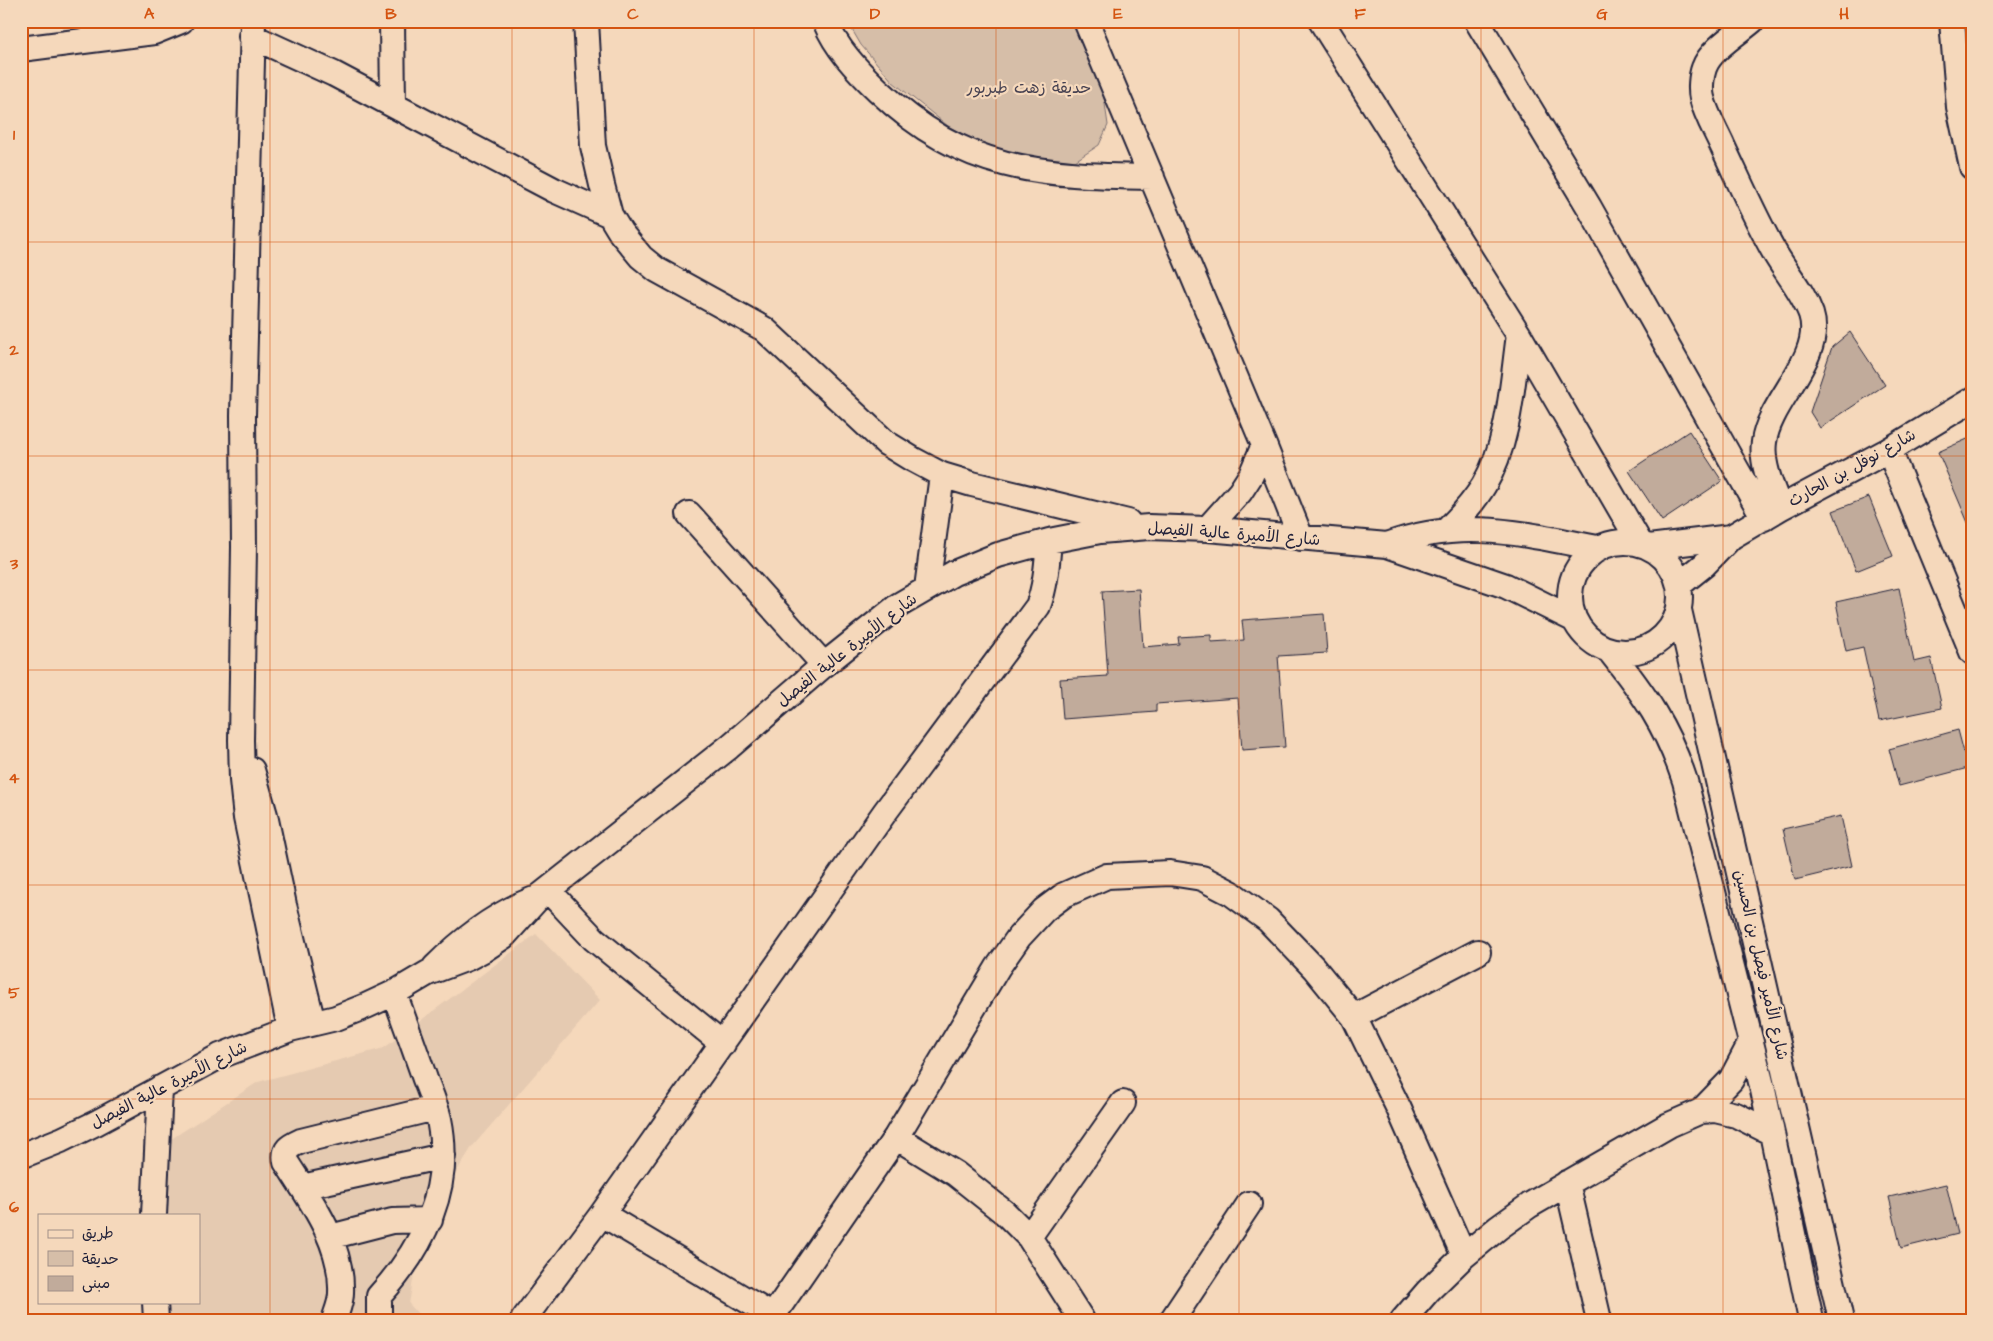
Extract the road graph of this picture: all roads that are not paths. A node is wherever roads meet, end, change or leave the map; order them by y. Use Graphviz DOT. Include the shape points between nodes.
graph roads {
  1 [pos="181,21"];
  2 [pos="392,21"];
  3 [pos="586,21"];
  4 [pos="825,21"];
  5 [pos="1086,21"];
  6 [pos="1321,21"];
  7 [pos="1477,21"];
  8 [pos="1752,21"];
  9 [pos="1952,21"];
  10 [pos="252,28"];
  11 [pos="21,50"];
  12 [pos="393,105"];
  13 [pos="1972,167"];
  14 [pos="1152,177"];
  15 [pos="610,215"];
  16 [pos="1519,335"];
  17 [pos="1972,400"];
  18 [pos="1264,445"];
  19 [pos="1889,450"];
  20 [pos="942,474"];
  21 [pos="1772,513"];
  22 [pos="689,514"];
  23 [pos="1150,527"];
  24 [pos="1207,529"];
  25 [pos="1447,530"];
  26 [pos="1731,536"];
  27 [pos="1301,538"];
  28 [pos="1049,541"];
  29 [pos="1387,545"];
  30 [pos="1645,545"];
  31 [pos="1598,548"];
  32 [pos="1679,585"];
  33 [pos="927,588"];
  34 [pos="1679,610"];
  35 [pos="1575,620"];
  36 [pos="1609,650"];
  37 [pos="1972,652"];
  38 [pos="824,665"];
  39 [pos="544,893"];
  40 [pos="1478,952"];
  41 [pos="394,993"];
  42 [pos="1354,1017"];
  43 [pos="301,1026"];
  44 [pos="1751,1042"];
  45 [pos="723,1044"];
  46 [pos="160,1088"];
  47 [pos="1123,1103"];
  48 [pos="435,1108"];
  49 [pos="1701,1111"];
  50 [pos="1772,1133"];
  51 [pos="896,1137"];
  52 [pos="21,1156"];
  53 [pos="443,1156"];
  54 [pos="1566,1183"];
  55 [pos="302,1187"];
  56 [pos="1249,1204"];
  57 [pos="154,1214"];
  58 [pos="602,1214"];
  59 [pos="430,1220"];
  60 [pos="330,1237"];
  61 [pos="1029,1237"];
  62 [pos="1464,1256"];
  63 [pos="341,1294"];
  64 [pos="379,1296"];
  65 [pos="155,1304"];
  66 [pos="772,1318"];
  67 [pos="156,1320"];
  68 [pos="334,1320"];
  69 [pos="379,1320"];
  70 [pos="523,1320"];
  71 [pos="1082,1320"];
  72 [pos="1172,1320"];
  73 [pos="1403,1320"];
  74 [pos="1599,1320"];
  75 [pos="1811,1320"];
  76 [pos="1842,1320"];
  1 -- 11 [label="street" via="154,32"];
  2 -- 12 [label="street"];
  3 -- 15 [label="street" via="593,146"];
  4 -- 14 [label="street" via="840,49 898,109 964,150 1006,165 1039,172"];
  5 -- 14 [label="street"];
  6 -- 16 [label="street"];
  7 -- 21 [label="street"];
  8 -- 21 [label="street" via="1711,56 1704,69 1702,98 1752,209 1800,291 1811,314 1814,330 1806,356 1766,430 1765,462 1771,484"];
  9 -- 13 [label="street" via="1960,107"];
  10 -- 12 [label="street"];
  10 -- 43 [label="street" via="243,415 241,740 246,818"];
  12 -- 15 [label="street" via="554,190"];
  14 -- 18 [label="street"];
  15 -- 20 [label="street" via="621,234 657,270 764,329 886,443"];
  16 -- 25 [label="street" via="1505,428 1497,457 1468,508"];
  16 -- 30 [label="street"];
  17 -- 19 [label="street, شارع نوفل بن الحارث"];
  18 -- 24 [label="street" via="1240,492"];
  18 -- 27 [label="street"];
  19 -- 21 [label="street, شارع نوفل بن الحارث"];
  19 -- 37 [label="street"];
  20 -- 23 [label="street"];
  20 -- 33 [label="street"];
  21 -- 26 [label="street, شارع نوفل بن الحارث"];
  22 -- 38 [label="street"];
  23 -- 24 [label="street, شارع الأميرة عالية الفيصل"];
  23 -- 28 [label="street, شارع الأميرة عالية الفيصل" via="1100,531"];
  24 -- 27 [label="street, شارع الأميرة عالية الفيصل"];
  25 -- 29 [label="street, شارع الأميرة عالية الفيصل"];
  25 -- 31 [label="street, شارع الأميرة عالية الفيصل" via="1498,530"];
  26 -- 30 [label="street, شارع نوفل بن الحارث"];
  26 -- 32 [label="street, شارع نوفل بن الحارث" via="1704,565"];
  27 -- 29 [label="street, شارع الأميرة عالية الفيصل"];
  28 -- 33 [label="street, شارع الأميرة عالية الفيصل" via="998,555 954,572"];
  28 -- 45 [label="street" via="1038,606 891,804"];
  29 -- 35 [label="street, شارع الأميرة عالية الفيصل" via="1506,586"];
  30 -- 31 [label="street" via="1619,542"];
  30 -- 32 [label="street" via="1669,563"];
  31 -- 35 [label="street" via="1580,563 1572,579 1570,597"];
  32 -- 34 [label="street"];
  33 -- 38 [label="street, شارع الأميرة عالية الفيصل" via="899,605"];
  34 -- 36 [label="street" via="1664,636 1652,645 1638,651"];
  34 -- 76 [label="street, شارع الأمير فيصل بن الحسين"];
  35 -- 36 [label="street" via="1583,633"];
  36 -- 44 [label="street, شارع الأمير فيصل بن الحسين" via="1660,719 1675,750 1686,781"];
  38 -- 39 [label="street, شارع الأميرة عالية الفيصل" via="729,747"];
  39 -- 41 [label="street, شارع الأميرة عالية الفيصل" via="504,936 468,958 428,973"];
  39 -- 45 [label="street" via="594,939"];
  40 -- 42 [label="street"];
  41 -- 43 [label="street, شارع الأميرة عالية الفيصل" via="336,1018"];
  41 -- 48 [label="street"];
  42 -- 51 [label="street" via="1314,968 1268,920 1231,892 1202,878 1170,873 1107,876 1064,895 1044,910 1019,937"];
  42 -- 62 [label="street"];
  43 -- 46 [label="street, شارع الأميرة عالية الفيصل" via="220,1056"];
  44 -- 49 [label="street" via="1731,1080"];
  44 -- 50 [label="street, شارع الأمير فيصل بن الحسين"];
  45 -- 58 [label="street"];
  46 -- 52 [label="street, شارع الأميرة عالية الفيصل" via="79,1132"];
  46 -- 57 [label="street"];
  47 -- 61 [label="street"];
  48 -- 53 [label="street"];
  48 -- 55 [label="street" via="291,1146 284,1155"];
  49 -- 50 [label="street" via="1725,1112"];
  49 -- 54 [label="street" via="1660,1130"];
  50 -- 75 [label="street, شارع الأمير فيصل بن الحسين"];
  51 -- 61 [label="street" via="956,1174"];
  51 -- 66 [label="street"];
  53 -- 55 [label="street"];
  53 -- 59 [label="street" via="440,1190"];
  54 -- 62 [label="street" via="1530,1205"];
  54 -- 74 [label="street"];
  55 -- 60 [label="street"];
  56 -- 72 [label="street"];
  58 -- 66 [label="street"];
  58 -- 70 [label="street"];
  59 -- 60 [label="street" via="392,1221"];
  59 -- 64 [label="street" via="401,1272"];
  60 -- 63 [label="street" via="338,1261"];
  61 -- 71 [label="street"];
  62 -- 73 [label="street"];
  63 -- 64 [label="street"];
  63 -- 68 [label="street"];
  64 -- 69 [label="street"];
  65 -- 67 [label="street"];
}
